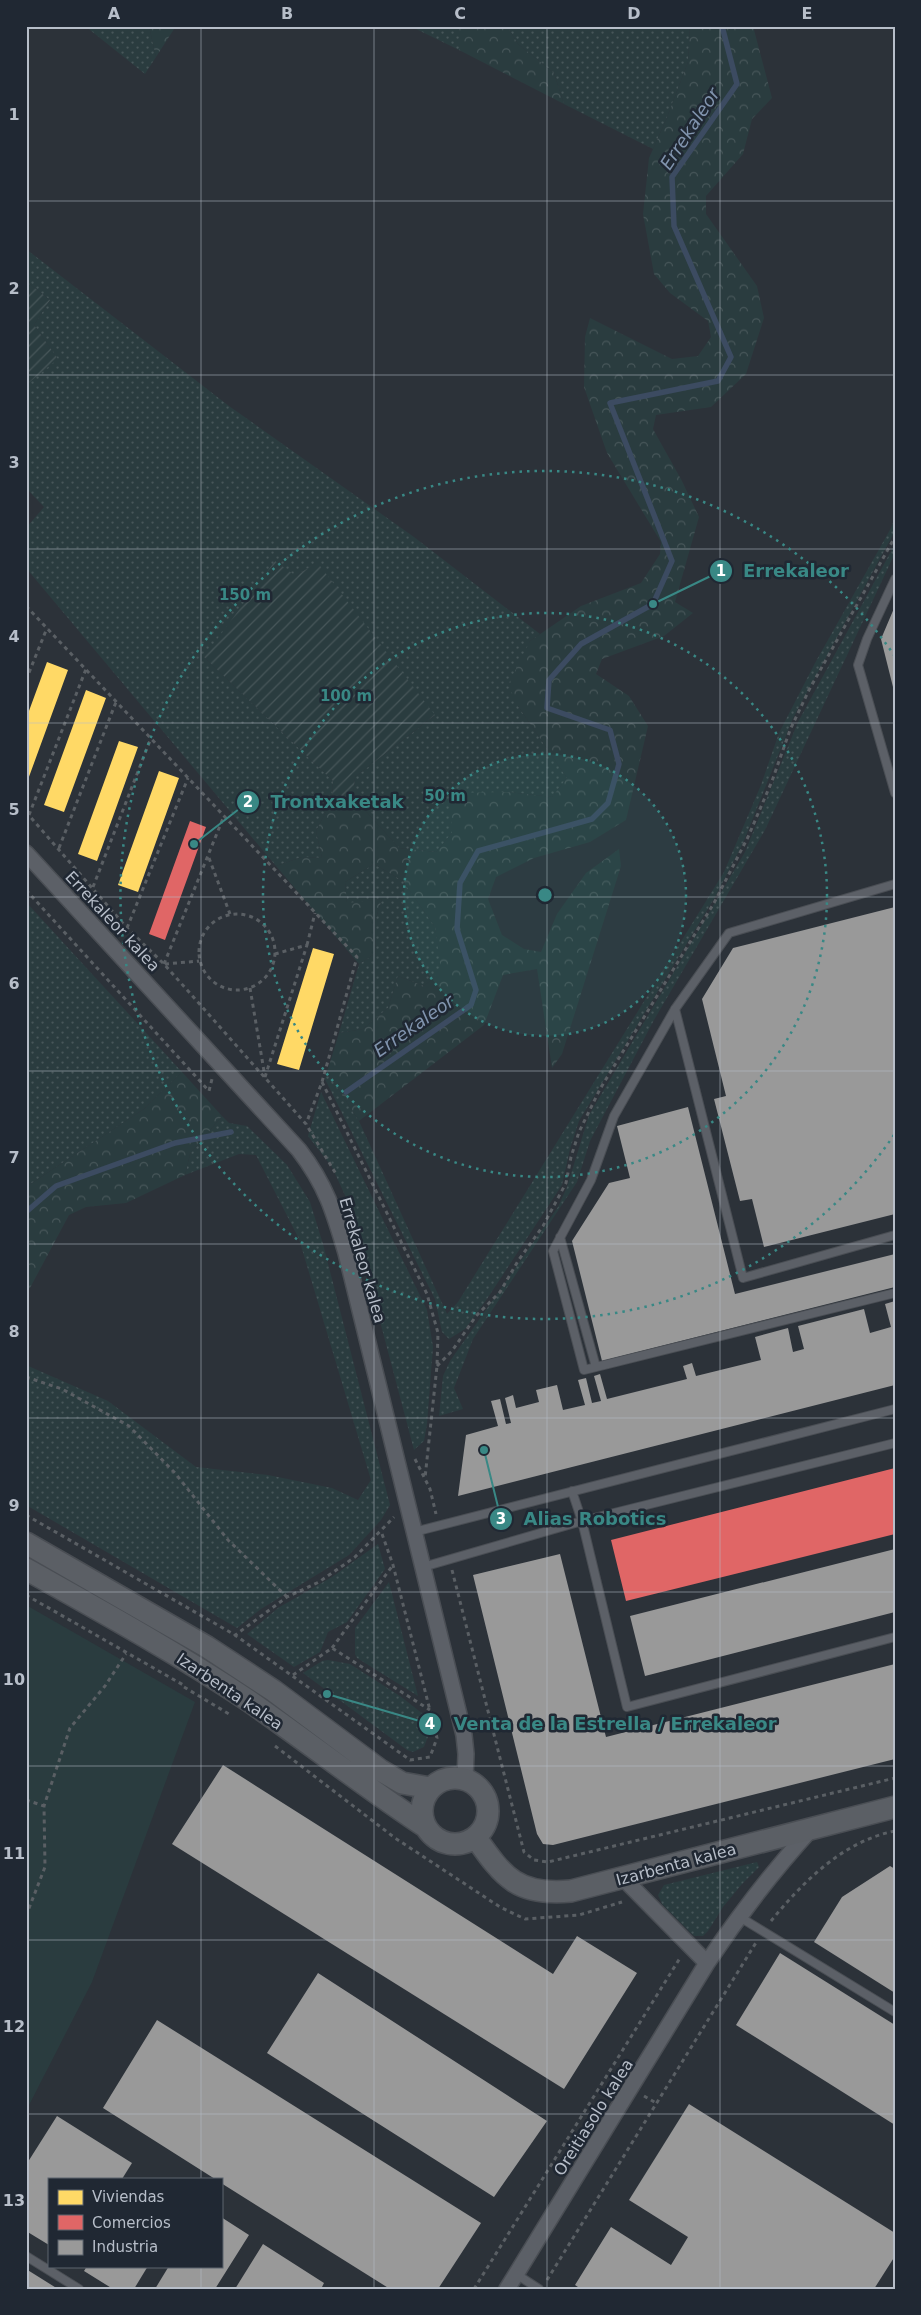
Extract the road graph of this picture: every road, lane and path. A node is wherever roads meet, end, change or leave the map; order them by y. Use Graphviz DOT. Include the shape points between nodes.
graph roads {
  1 [pos="895,537"];
  2 [pos="895,579"];
  3 [pos="26,606"];
  4 [pos="47,628"];
  5 [pos="86,669"];
  6 [pos="26,680"];
  7 [pos="116,702"];
  8 [pos="151,738"];
  9 [pos="188,778"];
  10 [pos="895,793"];
  11 [pos="28,814"];
  12 [pos="224,816"];
  13 [pos="59,848"];
  14 [pos="26,853"];
  15 [pos="209,857"];
  16 [pos="895,884"];
  17 [pos="93,887"];
  18 [pos="26,890"];
  19 [pos="315,913"];
  20 [pos="230,914"];
  21 [pos="127,928"];
  22 [pos="307,945"];
  23 [pos="275,954"];
  24 [pos="199,961"];
  25 [pos="164,964"];
  26 [pos="250,988"];
  27 [pos="675,1009"];
  28 [pos="322,1082"];
  29 [pos="218,1084"];
  30 [pos="306,1124"];
  31 [pos="895,1235"];
  32 [pos="560,1236"];
  33 [pos="895,1293"];
  34 [pos="437,1366"];
  35 [pos="596,1367"];
  36 [pos="26,1377"];
  37 [pos="895,1409"];
  38 [pos="895,1443"];
  39 [pos="572,1491"];
  40 [pos="399,1506"];
  41 [pos="26,1515"];
  42 [pos="394,1517"];
  43 [pos="582,1521"];
  44 [pos="440,1525"];
  45 [pos="381,1531"];
  46 [pos="414,1532"];
  47 [pos="26,1543"];
  48 [pos="449,1559"];
  49 [pos="393,1565"];
  50 [pos="423,1567"];
  51 [pos="26,1569"];
  52 [pos="26,1595"];
  53 [pos="286,1597"];
  54 [pos="235,1635"];
  55 [pos="895,1637"];
  56 [pos="207,1647"];
  57 [pos="332,1648"];
  58 [pos="293,1676"];
  59 [pos="184,1687"];
  60 [pos="430,1710"];
  61 [pos="234,1717"];
  62 [pos="272,1744"];
  63 [pos="464,1778"];
  64 [pos="895,1778"];
  65 [pos="430,1788"];
  66 [pos="26,1800"];
  67 [pos="44,1806"];
  68 [pos="895,1807"];
  69 [pos="426,1826"];
  70 [pos="812,1828"];
  71 [pos="895,1830"];
  72 [pos="476,1838"];
  73 [pos="624,1878"];
  74 [pos="629,1905"];
  75 [pos="26,1916"];
  76 [pos="738,1916"];
  77 [pos="763,1931"];
  78 [pos="681,1955"];
  79 [pos="707,1963"];
  80 [pos="895,2012"];
  81 [pos="26,2256"];
  82 [pos="516,2274"];
  83 [pos="79,2289"];
  84 [pos="474,2289"];
  85 [pos="507,2289"];
  86 [pos="540,2289"];
  1 -- 34 [label="path" via="809,690 748,837 714,902 600,1089 579,1132 566,1183 543,1226 500,1292 476,1316 452,1351"];
  2 -- 10 [label="lane" via="858,666"];
  3 -- 4 [label="path"];
  4 -- 5 [label="path"];
  4 -- 6 [label="path"];
  5 -- 7 [label="path"];
  5 -- 11 [label="path"];
  7 -- 8 [label="path"];
  7 -- 13 [label="path"];
  8 -- 9 [label="path"];
  8 -- 17 [label="path"];
  9 -- 12 [label="path"];
  9 -- 21 [label="path"];
  11 -- 13 [label="path"];
  12 -- 15 [label="path"];
  12 -- 19 [label="path"];
  13 -- 17 [label="path"];
  14 -- 40 [label="street, Errekaleor kalea" via="317,1173 332,1207 346,1253"];
  15 -- 20 [label="path"];
  15 -- 25 [label="path"];
  16 -- 27 [label="lane" via="729,933"];
  17 -- 21 [label="path"];
  18 -- 29 [label="path" via="209,1091 212,1078"];
  19 -- 22 [label="path"];
  19 -- 28 [label="path" via="357,958"];
  20 -- 23 [label="path" via="252,917 262,923 270,932"];
  20 -- 24 [label="path" via="213,922 201,936"];
  21 -- 25 [label="path"];
  22 -- 23 [label="path"];
  22 -- 26 [label="path" via="265,1077"];
  23 -- 26 [label="path" via="268,975"];
  24 -- 25 [label="path"];
  24 -- 26 [label="path" via="209,977 224,988"];
  27 -- 31 [label="lane" via="743,1278"];
  27 -- 32 [label="lane" via="614,1116 591,1180"];
  28 -- 30 [label="path"];
  28 -- 34 [label="path" via="428,1294 438,1333"];
  32 -- 35 [label="lane"];
  32 -- 35 [label="lane" via="553,1251 584,1370"];
  33 -- 35 [label="lane"];
  34 -- 44 [label="path" via="425,1479"];
  36 -- 53 [label="path" via="62,1389 129,1426 175,1473 228,1540"];
  37 -- 39 [label="lane"];
  38 -- 43 [label="lane"];
  39 -- 43 [label="lane"];
  39 -- 44 [label="lane"];
  40 -- 42 [label="path"];
  40 -- 42 [label="path"];
  40 -- 46 [label="street, Errekaleor kalea"];
  41 -- 54 [label="path"];
  42 -- 45 [label="path"];
  43 -- 48 [label="lane"];
  43 -- 55 [label="lane" via="627,1707"];
  44 -- 46 [label="lane"];
  45 -- 49 [label="path"];
  45 -- 53 [label="path" via="355,1557 319,1582"];
  46 -- 50 [label="street, Errekaleor kalea"];
  47 -- 56 [label="main road, Izarbenta kalea"];
  48 -- 50 [label="lane"];
  48 -- 64 [label="path" via="524,1852 534,1860 548,1862"];
  49 -- 57 [label="path"];
  49 -- 60 [label="path"];
  50 -- 63 [label="street, Errekaleor kalea" via="464,1735"];
  51 -- 69 [label="main road, Izarbenta kalea" via="196,1667 368,1789"];
  52 -- 67 [label="path" via="126,1654 106,1686 70,1728"];
  53 -- 54 [label="path"];
  54 -- 56 [label="path"];
  54 -- 58 [label="path"];
  56 -- 65 [label="main road, Izarbenta kalea" via="274,1691 380,1770 402,1783"];
  57 -- 58 [label="path"];
  57 -- 60 [label="path"];
  58 -- 60 [label="path" via="410,1760 430,1757 437,1738"];
  59 -- 61 [label="path"];
  62 -- 74 [label="path" via="395,1838 500,1907 524,1919 578,1915 620,1901"];
  63 -- 65 [label="main road" via="452,1777"];
  63 -- 72 [label="main road" via="478,1785 486,1797 489,1812 486,1826"];
  65 -- 69 [label="main road" via="422,1809"];
  66 -- 67 [label="path"];
  67 -- 75 [label="path" via="45,1867"];
  68 -- 70 [label="main road, Izarbenta kalea"];
  69 -- 72 [label="main road" via="433,1836 448,1843 466,1843"];
  70 -- 73 [label="main road, Izarbenta kalea"];
  70 -- 76 [label="street, Oreitiasolo kalea"];
  71 -- 77 [label="path" via="876,1834 831,1860 791,1897"];
  72 -- 73 [label="main road, Izarbenta kalea" via="498,1869 517,1884 535,1892 571,1891"];
  73 -- 79 [label="street"];
  76 -- 77 [label="lane"];
  76 -- 79 [label="street, Oreitiasolo kalea"];
  77 -- 80 [label="lane"];
  77 -- 86 [label="path"];
  78 -- 84 [label="path"];
  79 -- 82 [label="street, Oreitiasolo kalea"];
  81 -- 83 [label="lane"];
  82 -- 85 [label="street, Oreitiasolo kalea"];
  82 -- 86 [label="lane"];
}
